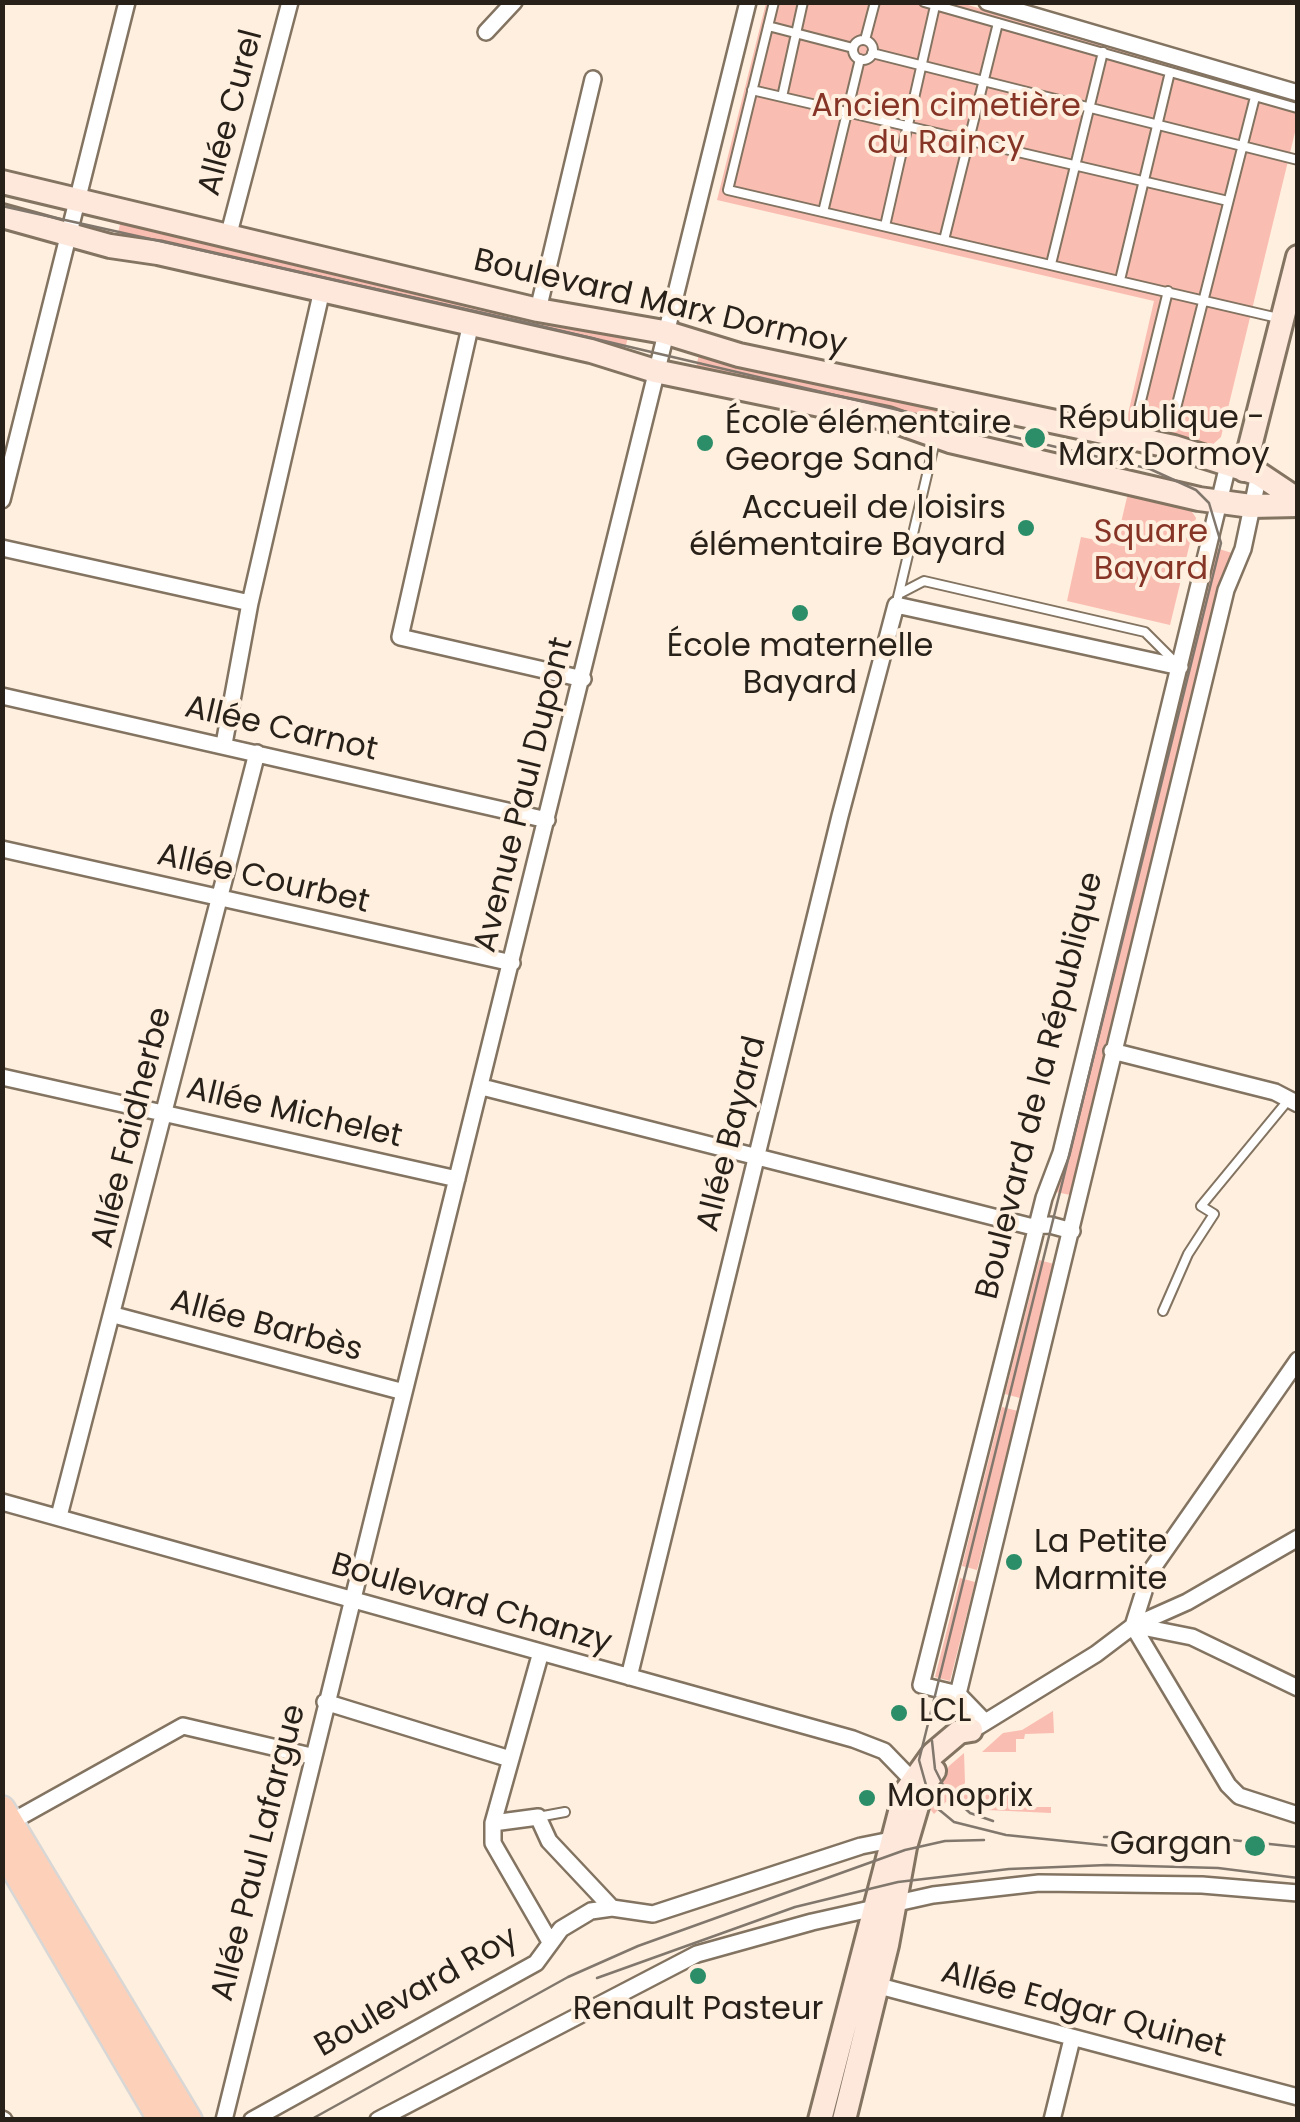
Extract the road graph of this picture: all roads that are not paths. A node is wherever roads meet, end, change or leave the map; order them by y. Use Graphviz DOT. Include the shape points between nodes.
graph roads {
  1 [pos="127,2"];
  2 [pos="290,2"];
  3 [pos="514,2"];
  4 [pos="748,2"];
  5 [pos="774,2"];
  6 [pos="803,2"];
  7 [pos="875,2"];
  8 [pos="924,2"];
  9 [pos="987,2"];
  10 [pos="935,6"];
  11 [pos="998,23"];
  12 [pos="768,26"];
  13 [pos="486,32"];
  14 [pos="796,33"];
  15 [pos="865,40"];
  16 [pos="853,48"];
  17 [pos="872,52"];
  18 [pos="1103,52"];
  19 [pos="860,59"];
  20 [pos="922,65"];
  21 [pos="1170,72"];
  22 [pos="594,78"];
  23 [pos="984,81"];
  24 [pos="752,90"];
  25 [pos="1298,92"];
  26 [pos="782,97"];
  27 [pos="1255,97"];
  28 [pos="1088,107"];
  29 [pos="1296,108"];
  30 [pos="847,112"];
  31 [pos="1157,124"];
  32 [pos="908,126"];
  33 [pos="969,140"];
  34 [pos="1243,145"];
  35 [pos="1298,160"];
  36 [pos="1074,165"];
  37 [pos="1144,181"];
  38 [pos="2,182"];
  39 [pos="77,199"];
  40 [pos="1228,201"];
  41 [pos="823,212"];
  42 [pos="2,216"];
  43 [pos="885,226"];
  44 [pos="69,236"];
  45 [pos="228,237"];
  46 [pos="944,240"];
  47 [pos="1298,257"];
  48 [pos="1051,264"];
  49 [pos="1120,280"];
  50 [pos="322,290"];
  51 [pos="1168,291"];
  52 [pos="1202,300"];
  53 [pos="538,310"];
  54 [pos="1282,319"];
  55 [pos="470,324"];
  56 [pos="664,332"];
  57 [pos="655,371"];
  58 [pos="936,436"];
  59 [pos="1243,470"];
  60 [pos="1220,499"];
  61 [pos="2,500"];
  62 [pos="1298,502"];
  63 [pos="1251,506"];
  64 [pos="2,548"];
  65 [pos="898,600"];
  66 [pos="250,603"];
  67 [pos="1180,667"];
  68 [pos="583,679"];
  69 [pos="2,696"];
  70 [pos="224,744"];
  71 [pos="257,753"];
  72 [pos="548,820"];
  73 [pos="2,849"];
  74 [pos="221,899"];
  75 [pos="512,963"];
  76 [pos="1112,1051"];
  77 [pos="2,1076"];
  78 [pos="482,1087"];
  79 [pos="1294,1101"];
  80 [pos="163,1112"];
  81 [pos="756,1158"];
  82 [pos="457,1179"];
  83 [pos="1038,1226"];
  84 [pos="1072,1231"];
  85 [pos="1163,1310"];
  86 [pos="114,1315"];
  87 [pos="1298,1360"];
  88 [pos="404,1392"];
  89 [pos="2,1502"];
  90 [pos="58,1516"];
  91 [pos="1298,1538"];
  92 [pos="352,1600"];
  93 [pos="1133,1626"];
  94 [pos="541,1652"];
  95 [pos="628,1677"];
  96 [pos="1298,1688"];
  97 [pos="958,1694"];
  98 [pos="325,1702"];
  99 [pos="978,1726"];
  100 [pos="312,1756"];
  101 [pos="510,1759"];
  102 [pos="917,1786"];
  103 [pos="566,1812"];
  104 [pos="6,1815"];
  105 [pos="1298,1815"];
  106 [pos="538,1816"];
  107 [pos="493,1822"];
  108 [pos="898,1844"];
  109 [pos="2,1848"];
  110 [pos="1298,1893"];
  111 [pos="920,1897"];
  112 [pos="884,1905"];
  113 [pos="612,1908"];
  114 [pos="845,1914"];
  115 [pos="549,1940"];
  116 [pos="876,1943"];
  117 [pos="866,1982"];
  118 [pos="1072,2039"];
  119 [pos="1298,2097"];
  120 [pos="161,2120"];
  121 [pos="189,2120"];
  122 [pos="224,2120"];
  123 [pos="252,2120"];
  124 [pos="378,2120"];
  125 [pos="820,2120"];
  126 [pos="844,2120"];
  127 [pos="1052,2120"];
  1 -- 39 [label="street"];
  2 -- 45 [label="street, Allée Curel"];
  3 -- 13 [label="street"];
  4 -- 56 [label="street, Avenue Paul Dupont"];
  5 -- 12 [label="lane"];
  6 -- 14 [label="lane"];
  7 -- 15 [label="lane"];
  8 -- 10 [label="lane"];
  9 -- 25 [label="street"];
  10 -- 11 [label="lane"];
  10 -- 20 [label="lane"];
  11 -- 18 [label="lane"];
  11 -- 23 [label="lane"];
  12 -- 14 [label="lane"];
  12 -- 24 [label="lane"];
  14 -- 16 [label="lane"];
  14 -- 26 [label="lane"];
  15 -- 16 [label="lane"];
  15 -- 17 [label="lane"];
  16 -- 19 [label="lane"];
  17 -- 19 [label="lane"];
  17 -- 20 [label="lane"];
  18 -- 21 [label="lane"];
  18 -- 28 [label="lane"];
  19 -- 30 [label="lane"];
  20 -- 23 [label="lane"];
  20 -- 32 [label="lane"];
  21 -- 27 [label="lane"];
  21 -- 31 [label="lane"];
  22 -- 53 [label="street"];
  23 -- 28 [label="lane"];
  23 -- 33 [label="lane"];
  24 -- 26 [label="lane"];
  24 -- 41 [label="lane" via="728,190"];
  26 -- 30 [label="lane"];
  27 -- 29 [label="lane"];
  27 -- 34 [label="lane"];
  28 -- 31 [label="lane"];
  28 -- 36 [label="lane"];
  30 -- 32 [label="lane"];
  30 -- 41 [label="lane"];
  31 -- 34 [label="lane"];
  31 -- 37 [label="lane"];
  32 -- 33 [label="lane"];
  32 -- 43 [label="lane"];
  33 -- 36 [label="lane"];
  33 -- 46 [label="lane"];
  34 -- 35 [label="lane"];
  34 -- 40 [label="lane"];
  36 -- 37 [label="lane"];
  36 -- 48 [label="lane"];
  37 -- 40 [label="lane"];
  37 -- 49 [label="lane"];
  38 -- 39 [label="main road, Boulevard Marx Dormoy"];
  39 -- 44 [label="street"];
  39 -- 45 [label="main road, Boulevard Marx Dormoy"];
  40 -- 52 [label="lane"];
  41 -- 43 [label="lane"];
  42 -- 44 [label="main road, Boulevard Marx Dormoy"];
  43 -- 46 [label="lane"];
  44 -- 50 [label="main road, Boulevard Marx Dormoy"];
  44 -- 61 [label="street"];
  45 -- 53 [label="main road, Boulevard Marx Dormoy"];
  46 -- 48 [label="lane"];
  47 -- 54 [label="main road, Boulevard de la République"];
  48 -- 49 [label="lane"];
  49 -- 51 [label="lane"];
  50 -- 55 [label="main road, Boulevard Marx Dormoy"];
  50 -- 66 [label="street"];
  51 -- 52 [label="lane"];
  51 -- 52 [label="lane" via="1138,416 1172,424"];
  52 -- 54 [label="lane"];
  53 -- 56 [label="main road, Boulevard Marx Dormoy"];
  54 -- 59 [label="main road, Boulevard de la République"];
  55 -- 57 [label="main road, Boulevard Marx Dormoy"];
  55 -- 68 [label="street" via="400,636"];
  56 -- 57 [label="street, Avenue Paul Dupont"];
  56 -- 59 [label="main road, Boulevard Marx Dormoy" via="739,355 1174,447"];
  57 -- 58 [label="main road, Boulevard Marx Dormoy" via="888,419"];
  57 -- 68 [label="street, Avenue Paul Dupont"];
  58 -- 60 [label="main road, Boulevard Marx Dormoy"];
  58 -- 65 [label="lane"];
  59 -- 60 [label="street, Boulevard de la République"];
  59 -- 62 [label="main road, Boulevard Marx Dormoy"];
  59 -- 63 [label="street, Boulevard de la République"];
  60 -- 63 [label="main road, Boulevard Marx Dormoy"];
  60 -- 67 [label="street, Boulevard de la République"];
  62 -- 63 [label="main road, Boulevard Marx Dormoy"];
  63 -- 76 [label="street, Boulevard de la République"];
  64 -- 66 [label="street"];
  65 -- 67 [label="street"];
  65 -- 67 [label="lane" via="924,581 1144,632"];
  65 -- 81 [label="street, Allée Bayard"];
  66 -- 70 [label="street"];
  67 -- 83 [label="street, Boulevard de la République"];
  68 -- 72 [label="street, Avenue Paul Dupont"];
  69 -- 70 [label="street, Allée Carnot"];
  70 -- 71 [label="street, Allée Carnot"];
  71 -- 72 [label="street, Allée Carnot"];
  71 -- 74 [label="street, Allée Faidherbe"];
  72 -- 75 [label="street, Avenue Paul Dupont"];
  73 -- 74 [label="street, Allée Courbet"];
  74 -- 75 [label="street, Allée Courbet"];
  74 -- 80 [label="street, Allée Faidherbe"];
  75 -- 78 [label="street, Avenue Paul Dupont"];
  76 -- 79 [label="street"];
  76 -- 84 [label="street, Boulevard de la République"];
  77 -- 80 [label="street, Allée Michelet"];
  78 -- 81 [label="street"];
  78 -- 82 [label="street, Avenue Paul Dupont"];
  79 -- 85 [label="lane" via="1201,1206 1214,1214"];
  80 -- 82 [label="street, Allée Michelet"];
  80 -- 86 [label="street, Allée Faidherbe"];
  81 -- 83 [label="street"];
  81 -- 95 [label="street, Allée Bayard"];
  82 -- 88 [label="street, Avenue Paul Dupont"];
  83 -- 84 [label="street"];
  83 -- 97 [label="street, Boulevard de la République" via="922,1685"];
  84 -- 97 [label="street, Boulevard de la République"];
  86 -- 88 [label="street, Allée Barbès"];
  86 -- 90 [label="street, Allée Faidherbe"];
  87 -- 93 [label="street" via="1150,1572"];
  88 -- 92 [label="street, Avenue Paul Dupont"];
  89 -- 90 [label="street, Boulevard Chanzy"];
  90 -- 92 [label="street, Boulevard Chanzy"];
  91 -- 93 [label="street"];
  92 -- 94 [label="street, Boulevard Chanzy"];
  92 -- 98 [label="street, Allée Paul Lafargue"];
  93 -- 96 [label="street" via="1192,1637"];
  93 -- 99 [label="street"];
  93 -- 105 [label="street" via="1228,1785 1238,1796"];
  94 -- 95 [label="street, Boulevard Chanzy"];
  94 -- 101 [label="street"];
  95 -- 102 [label="street, Boulevard Chanzy" via="853,1739 884,1751"];
  97 -- 99 [label="street, Boulevard de la République"];
  98 -- 100 [label="street, Allée Paul Lafargue"];
  98 -- 101 [label="street"];
  99 -- 102 [label="main road"];
  100 -- 104 [label="street" via="183,1726"];
  100 -- 122 [label="street, Allée Paul Lafargue"];
  101 -- 107 [label="street"];
  102 -- 108 [label="main road"];
  103 -- 106 [label="lane"];
  104 -- 121 [label="main road"];
  106 -- 107 [label="street"];
  106 -- 113 [label="street" via="549,1842"];
  107 -- 115 [label="street" via="493,1843"];
  108 -- 112 [label="main road"];
  108 -- 113 [label="street, Boulevard Roy" via="739,1882 653,1914"];
  109 -- 120 [label="main road"];
  110 -- 111 [label="street" via="1097,1882"];
  111 -- 112 [label="street"];
  111 -- 116 [label="street"];
  112 -- 114 [label="street"];
  112 -- 116 [label="main road"];
  113 -- 115 [label="street, Boulevard Roy" via="591,1911"];
  114 -- 116 [label="street"];
  114 -- 124 [label="street" via="697,1954"];
  115 -- 123 [label="street, Boulevard Roy" via="536,1962"];
  116 -- 117 [label="main road"];
  117 -- 118 [label="street, Allée Edgar Quinet"];
  117 -- 125 [label="main road"];
  117 -- 126 [label="main road"];
  118 -- 119 [label="street, Allée Edgar Quinet"];
  118 -- 127 [label="street"];
}
